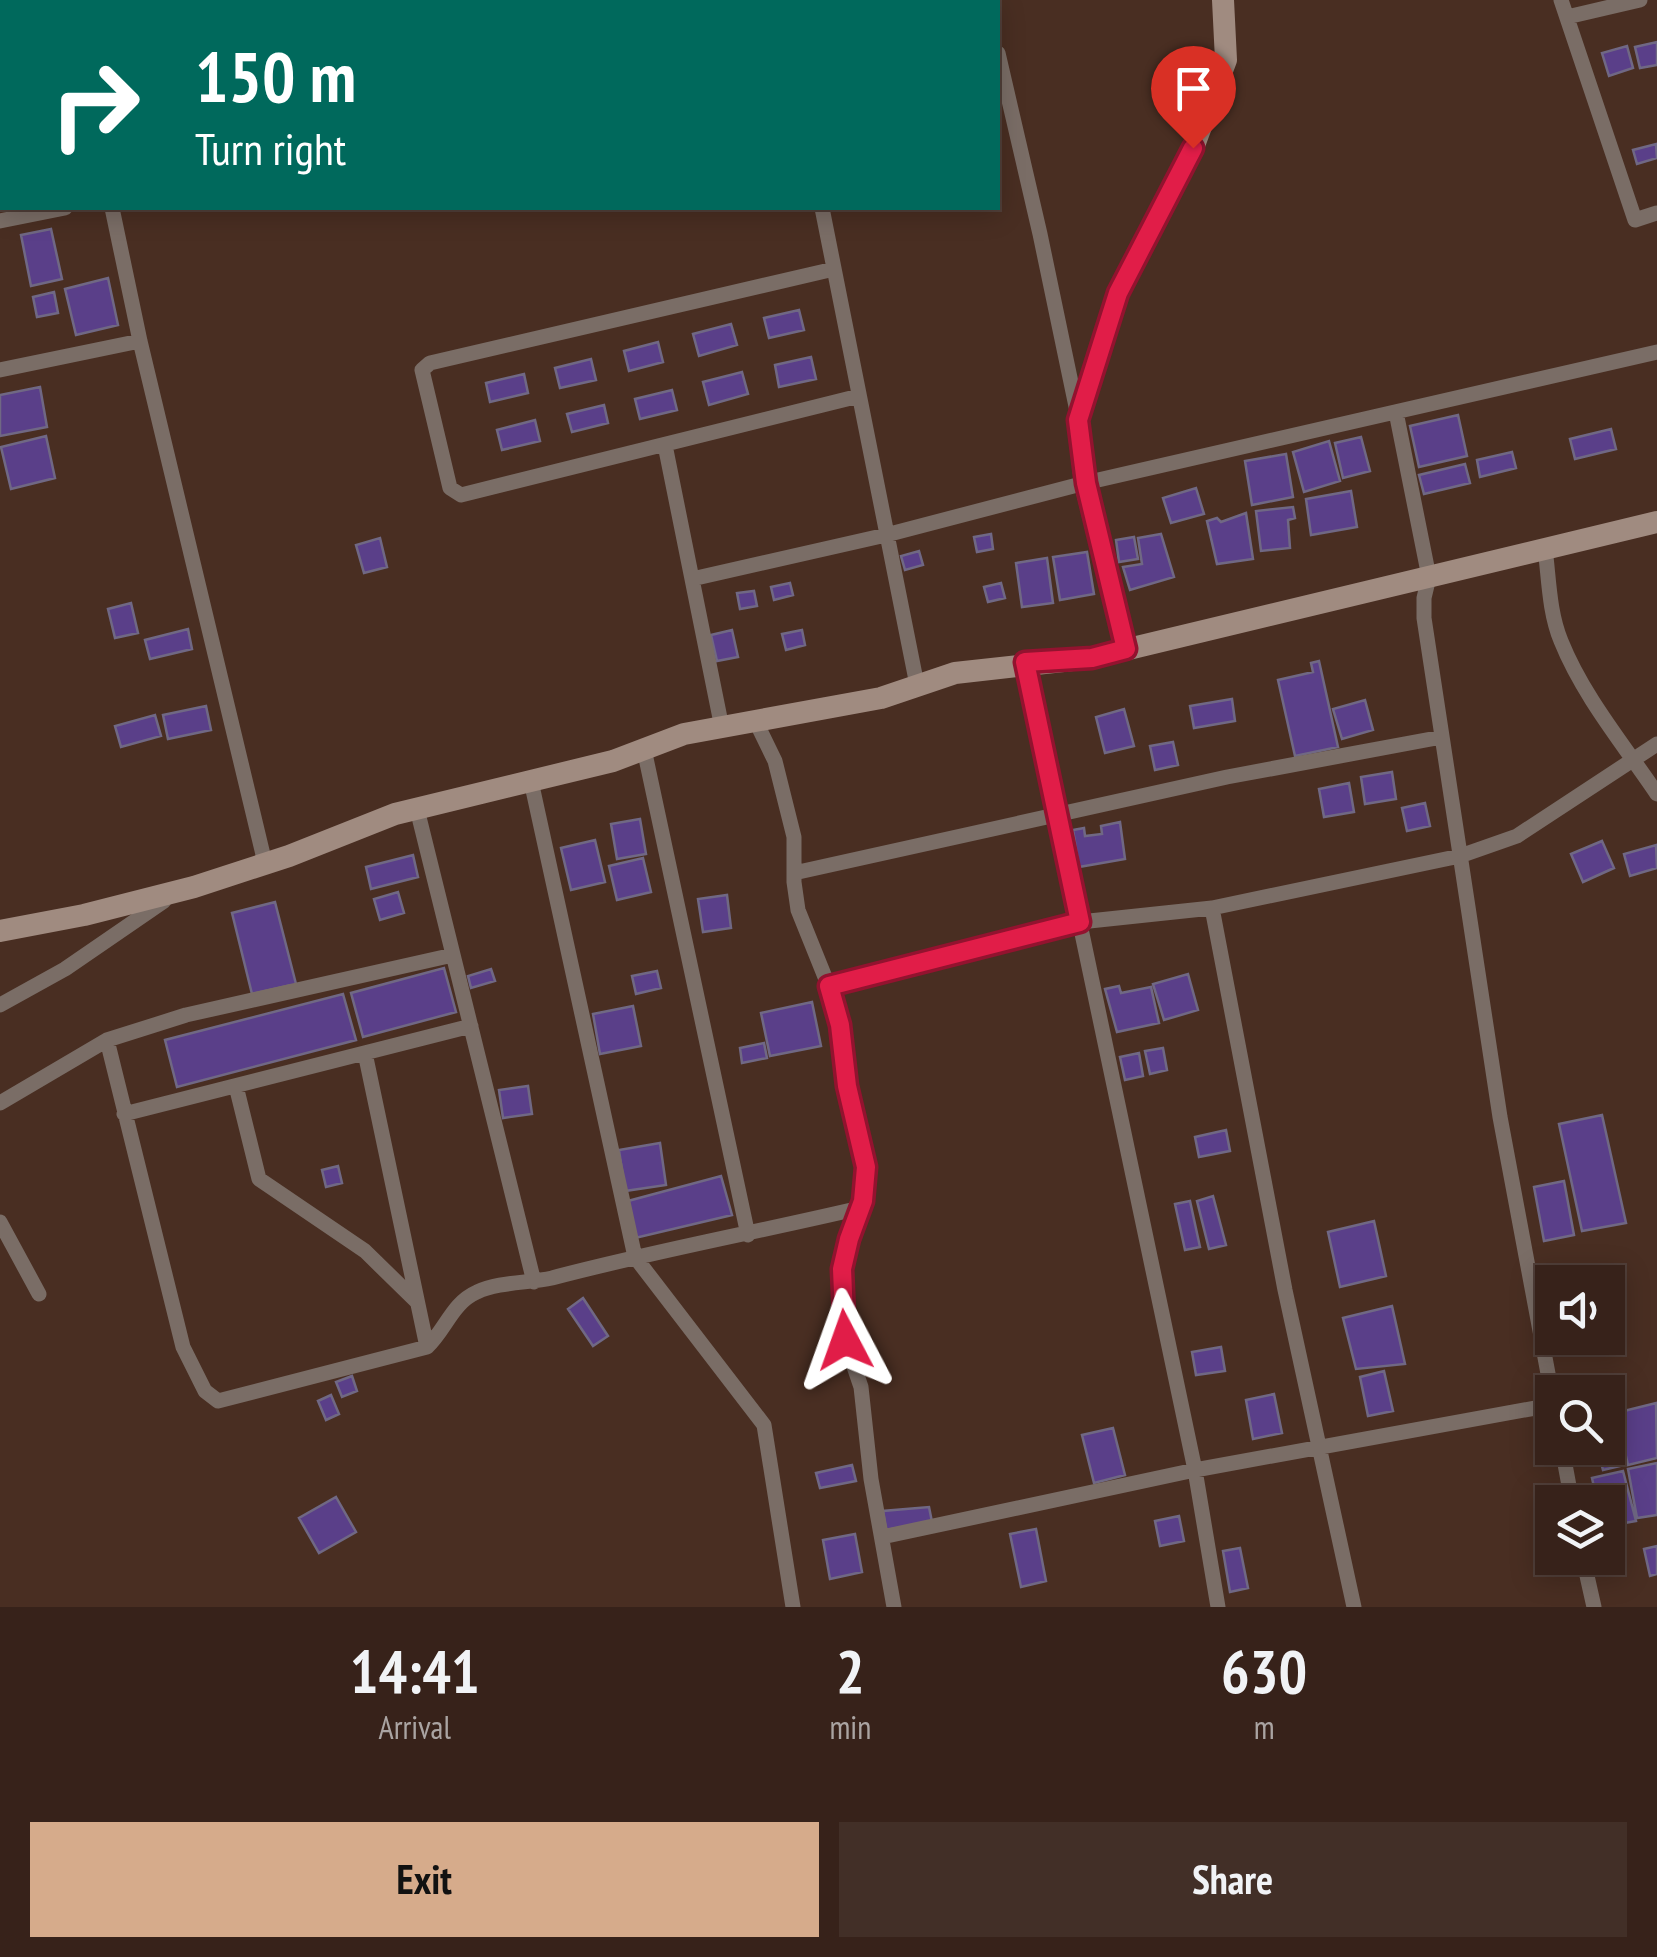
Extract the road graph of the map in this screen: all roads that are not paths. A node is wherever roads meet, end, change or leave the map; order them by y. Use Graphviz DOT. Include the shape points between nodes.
graph roads {
  1 [pos="1223,0"];
  2 [pos="1561,0"];
  3 [pos="1640,0"];
  4 [pos="1567,18"];
  5 [pos="1000,62"];
  6 [pos="54,210"];
  7 [pos="112,210"];
  8 [pos="822,210"];
  9 [pos="1657,214"];
  10 [pos="0,220"];
  11 [pos="834,269"];
  12 [pos="140,341"];
  13 [pos="1657,352"];
  14 [pos="0,370"];
  15 [pos="859,396"];
  16 [pos="1396,412"];
  17 [pos="1078,420"];
  18 [pos="666,444"];
  19 [pos="1086,483"];
  20 [pos="1656,524"];
  21 [pos="886,535"];
  22 [pos="1545,548"];
  23 [pos="1428,577"];
  24 [pos="692,580"];
  25 [pos="1126,649"];
  26 [pos="1025,662"];
  27 [pos="917,686"];
  28 [pos="756,722"];
  29 [pos="722,728"];
  30 [pos="1442,737"];
  31 [pos="1657,744"];
  32 [pos="644,749"];
  33 [pos="1634,760"];
  34 [pos="531,781"];
  35 [pos="1657,794"];
  36 [pos="417,809"];
  37 [pos="1058,815"];
  38 [pos="1460,856"];
  39 [pos="265,863"];
  40 [pos="794,873"];
  41 [pos="194,887"];
  42 [pos="1212,908"];
  43 [pos="1080,922"];
  44 [pos="0,931"];
  45 [pos="454,955"];
  46 [pos="829,986"];
  47 [pos="0,1005"];
  48 [pos="471,1026"];
  49 [pos="107,1040"];
  50 [pos="365,1053"];
  51 [pos="236,1086"];
  52 [pos="0,1102"];
  53 [pos="124,1114"];
  54 [pos="860,1208"];
  55 [pos="0,1222"];
  56 [pos="748,1234"];
  57 [pos="634,1256"];
  58 [pos="534,1282"];
  59 [pos="38,1294"];
  60 [pos="416,1301"];
  61 [pos="427,1347"];
  62 [pos="1548,1375"];
  63 [pos="1535,1408"];
  64 [pos="1319,1446"];
  65 [pos="1195,1470"];
  66 [pos="882,1537"];
  67 [pos="1587,1575"];
  68 [pos="794,1607"];
  69 [pos="894,1607"];
  70 [pos="1218,1607"];
  71 [pos="1354,1607"];
  72 [pos="1594,1607"];
  1 -- 17 [label="main road" via="1226,60 1193,148 1118,293"];
  2 -- 4 [label="street"];
  3 -- 4 [label="street"];
  4 -- 9 [label="street" via="1635,220"];
  5 -- 17 [label="street"];
  6 -- 10 [label="street"];
  7 -- 12 [label="street"];
  8 -- 11 [label="street"];
  11 -- 15 [label="street"];
  11 -- 18 [label="street" via="430,362 422,370 450,488 462,495"];
  12 -- 14 [label="street"];
  12 -- 39 [label="street"];
  13 -- 16 [label="street"];
  15 -- 18 [label="street"];
  15 -- 21 [label="street"];
  16 -- 19 [label="street"];
  16 -- 23 [label="street"];
  17 -- 19 [label="main road"];
  18 -- 24 [label="street"];
  19 -- 21 [label="street"];
  19 -- 25 [label="main road"];
  20 -- 22 [label="main road"];
  21 -- 24 [label="street"];
  21 -- 27 [label="street"];
  22 -- 23 [label="main road"];
  22 -- 33 [label="street" via="1561,641"];
  23 -- 25 [label="main road"];
  23 -- 30 [label="street" via="1424,618"];
  24 -- 29 [label="street"];
  25 -- 26 [label="main road"];
  26 -- 27 [label="main road" via="955,672"];
  26 -- 37 [label="street"];
  27 -- 28 [label="main road"];
  28 -- 29 [label="main road"];
  28 -- 40 [label="street" via="775,761 794,837"];
  29 -- 32 [label="main road"];
  30 -- 37 [label="street"];
  30 -- 38 [label="street"];
  31 -- 33 [label="street"];
  32 -- 34 [label="main road"];
  32 -- 56 [label="street"];
  33 -- 35 [label="street"];
  33 -- 38 [label="street" via="1517,836"];
  34 -- 36 [label="main road"];
  34 -- 57 [label="street"];
  36 -- 39 [label="main road"];
  36 -- 45 [label="street"];
  37 -- 40 [label="street"];
  37 -- 43 [label="street"];
  38 -- 42 [label="street"];
  38 -- 62 [label="street"];
  39 -- 41 [label="main road"];
  40 -- 46 [label="street" via="798,910"];
  41 -- 44 [label="main road"];
  41 -- 47 [label="street"];
  42 -- 43 [label="street"];
  42 -- 64 [label="street"];
  43 -- 46 [label="street"];
  43 -- 65 [label="street"];
  45 -- 48 [label="street"];
  45 -- 49 [label="street" via="186,1015"];
  46 -- 54 [label="street" via="866,1167"];
  48 -- 50 [label="street"];
  48 -- 58 [label="street"];
  49 -- 52 [label="street"];
  49 -- 53 [label="street"];
  50 -- 51 [label="street"];
  50 -- 60 [label="street"];
  51 -- 53 [label="street"];
  51 -- 60 [label="street" via="259,1178 366,1251"];
  53 -- 61 [label="street" via="183,1348 205,1391 218,1401"];
  54 -- 56 [label="street"];
  54 -- 66 [label="street" via="841,1302 861,1387"];
  55 -- 59 [label="street"];
  56 -- 57 [label="street"];
  57 -- 58 [label="street"];
  57 -- 68 [label="street" via="764,1425"];
  58 -- 61 [label="street" via="478,1290 454,1307"];
  60 -- 61 [label="street"];
  63 -- 64 [label="street"];
  64 -- 65 [label="street"];
  64 -- 71 [label="street"];
  65 -- 66 [label="street"];
  65 -- 70 [label="street"];
  66 -- 69 [label="street"];
  67 -- 72 [label="street"];
}
